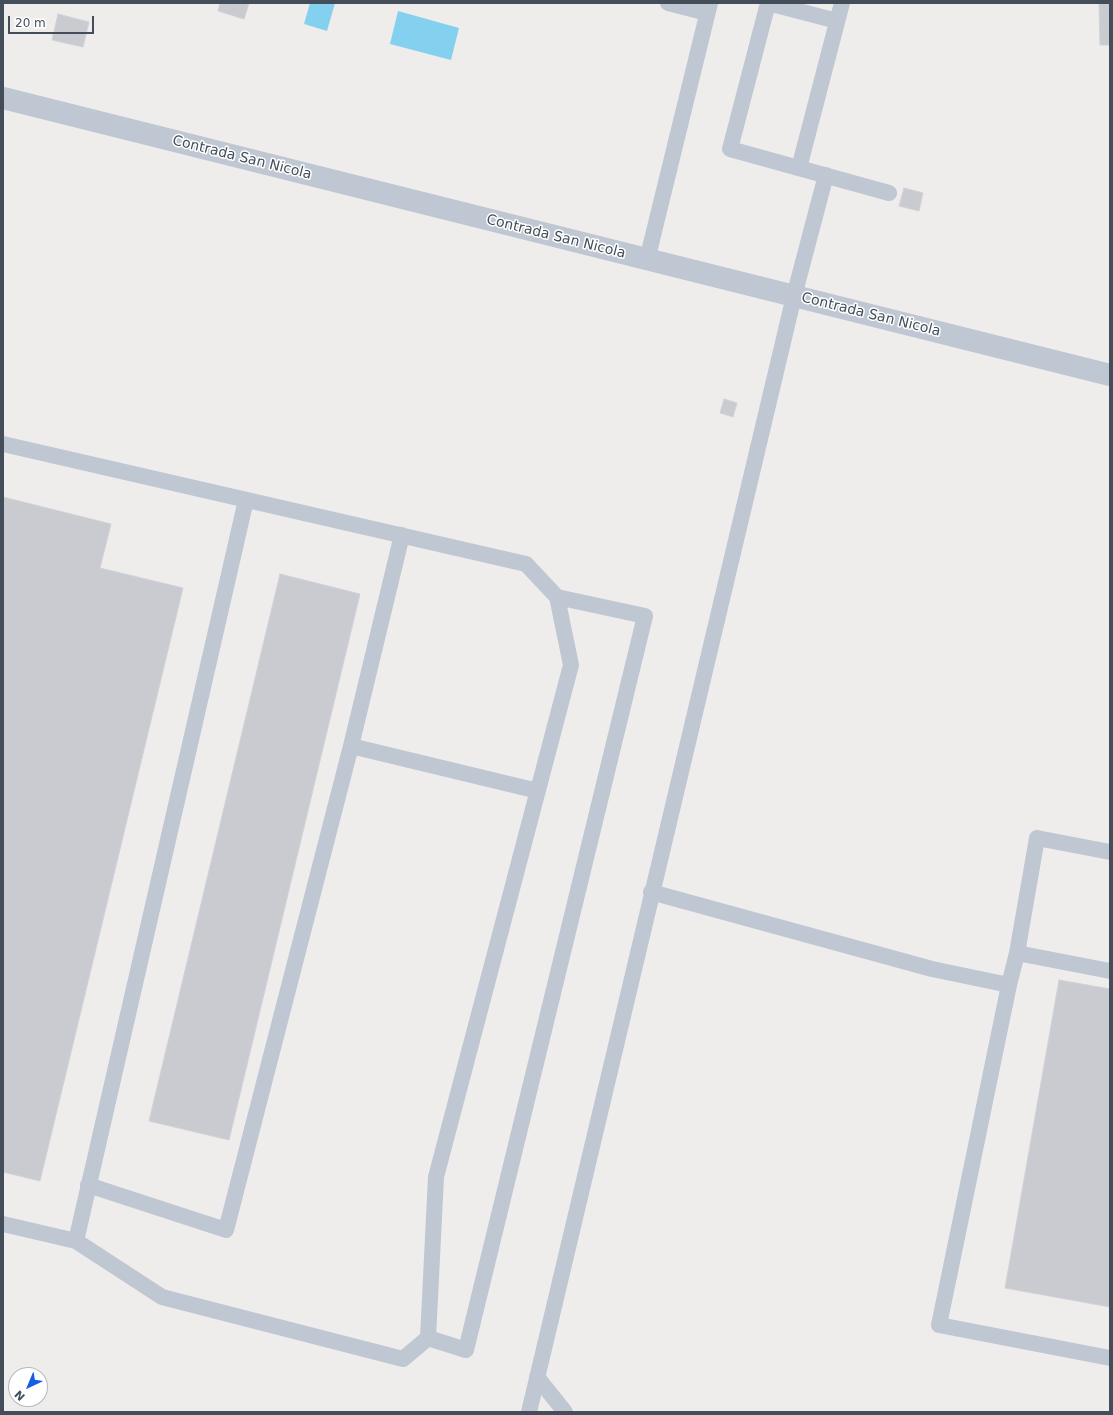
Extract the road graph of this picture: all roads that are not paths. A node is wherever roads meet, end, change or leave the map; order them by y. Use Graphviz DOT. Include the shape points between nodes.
graph roads {
  1 [pos="668,3"];
  2 [pos="842,3"];
  3 [pos="709,8"];
  4 [pos="837,21"];
  5 [pos="3,98"];
  6 [pos="799,168"];
  7 [pos="826,175"];
  8 [pos="889,193"];
  9 [pos="647,260"];
  10 [pos="794,296"];
  11 [pos="1110,375"];
  12 [pos="3,444"];
  13 [pos="246,500"];
  14 [pos="402,535"];
  15 [pos="557,597"];
  16 [pos="351,746"];
  17 [pos="538,791"];
  18 [pos="1110,852"];
  19 [pos="652,892"];
  20 [pos="1017,953"];
  21 [pos="1110,971"];
  22 [pos="1009,985"];
  23 [pos="88,1185"];
  24 [pos="3,1224"];
  25 [pos="76,1242"];
  26 [pos="428,1338"];
  27 [pos="1110,1358"];
  28 [pos="537,1377"];
  29 [pos="529,1412"];
  30 [pos="565,1412"];
  1 -- 3 [label="lane"];
  2 -- 4 [label="lane"];
  3 -- 9 [label="lane"];
  4 -- 6 [label="lane"];
  4 -- 6 [label="lane" via="768,3 730,149"];
  5 -- 9 [label="street, Contrada San Nicola"];
  6 -- 7 [label="lane"];
  7 -- 8 [label="lane"];
  7 -- 10 [label="lane"];
  9 -- 10 [label="street, Contrada San Nicola"];
  10 -- 11 [label="street, Contrada San Nicola"];
  10 -- 19 [label="lane"];
  12 -- 13 [label="lane"];
  13 -- 14 [label="lane"];
  13 -- 23 [label="lane"];
  14 -- 15 [label="lane" via="526,564"];
  14 -- 16 [label="lane"];
  15 -- 17 [label="lane" via="571,665"];
  15 -- 26 [label="lane" via="645,616 466,1350"];
  16 -- 17 [label="lane"];
  16 -- 23 [label="lane" via="226,1230"];
  17 -- 26 [label="lane" via="436,1177"];
  18 -- 20 [label="lane" via="1037,838"];
  19 -- 22 [label="lane" via="932,968"];
  19 -- 28 [label="lane"];
  20 -- 21 [label="lane"];
  20 -- 22 [label="lane"];
  22 -- 27 [label="lane" via="939,1325"];
  23 -- 25 [label="lane"];
  24 -- 25 [label="lane"];
  25 -- 26 [label="lane" via="162,1297 403,1359"];
  28 -- 29 [label="lane"];
  28 -- 30 [label="lane"];
}
